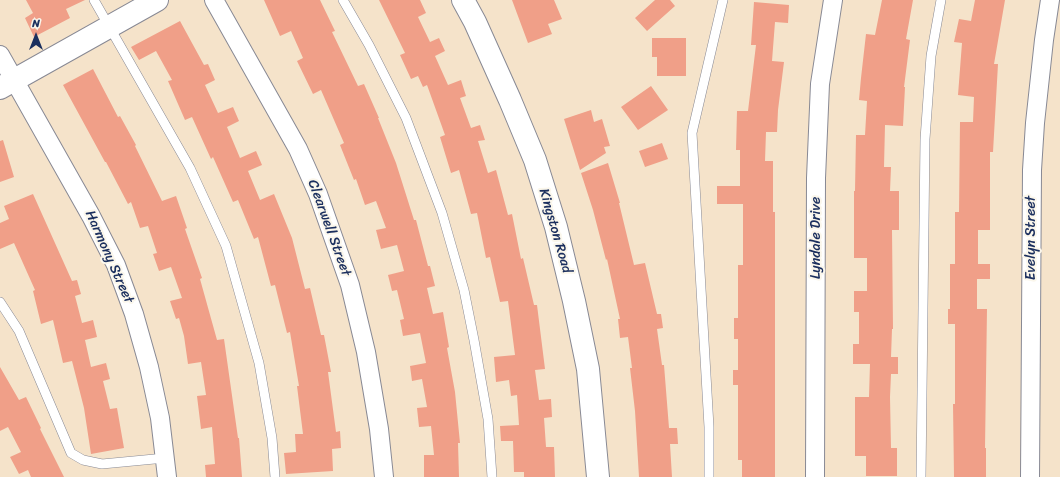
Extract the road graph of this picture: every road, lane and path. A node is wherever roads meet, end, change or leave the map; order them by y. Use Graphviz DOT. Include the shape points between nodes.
graph roads {
  1 [pos="94,0"];
  2 [pos="157,0"];
  3 [pos="214,0"];
  4 [pos="343,0"];
  5 [pos="463,0"];
  6 [pos="723,0"];
  7 [pos="833,0"];
  8 [pos="941,0"];
  9 [pos="1050,0"];
  10 [pos="110,27"];
  11 [pos="0,55"];
  12 [pos="7,84"];
  13 [pos="0,302"];
  14 [pos="165,458"];
  15 [pos="167,477"];
  16 [pos="275,477"];
  17 [pos="384,477"];
  18 [pos="492,477"];
  19 [pos="598,477"];
  20 [pos="708,477"];
  21 [pos="815,477"];
  22 [pos="921,477"];
  23 [pos="1030,477"];
  1 -- 10 [label="lane"];
  2 -- 10 [label="street"];
  3 -- 17 [label="street, Clearwell Street" via="298,149 323,208 350,285 366,352"];
  4 -- 18 [label="lane" via="406,118 442,213 464,290 474,340 488,419"];
  5 -- 19 [label="street, Kingston Road" via="535,160 556,228 588,369"];
  6 -- 20 [label="lane" via="692,133 709,427"];
  7 -- 21 [label="street, Lyndale Drive" via="820,84 816,178"];
  8 -- 22 [label="lane" via="931,56 925,139"];
  9 -- 23 [label="street, Evelyn Street" via="1032,170"];
  10 -- 12 [label="street"];
  10 -- 16 [label="lane" via="190,168 226,246 259,363 272,438"];
  11 -- 12 [label="street, Harmony Street"];
  12 -- 14 [label="street, Harmony Street" via="91,216 116,265 134,314 149,367 160,418"];
  13 -- 14 [label="lane" via="19,331 71,453 83,460 102,464"];
  14 -- 15 [label="street, Harmony Street"];
}
